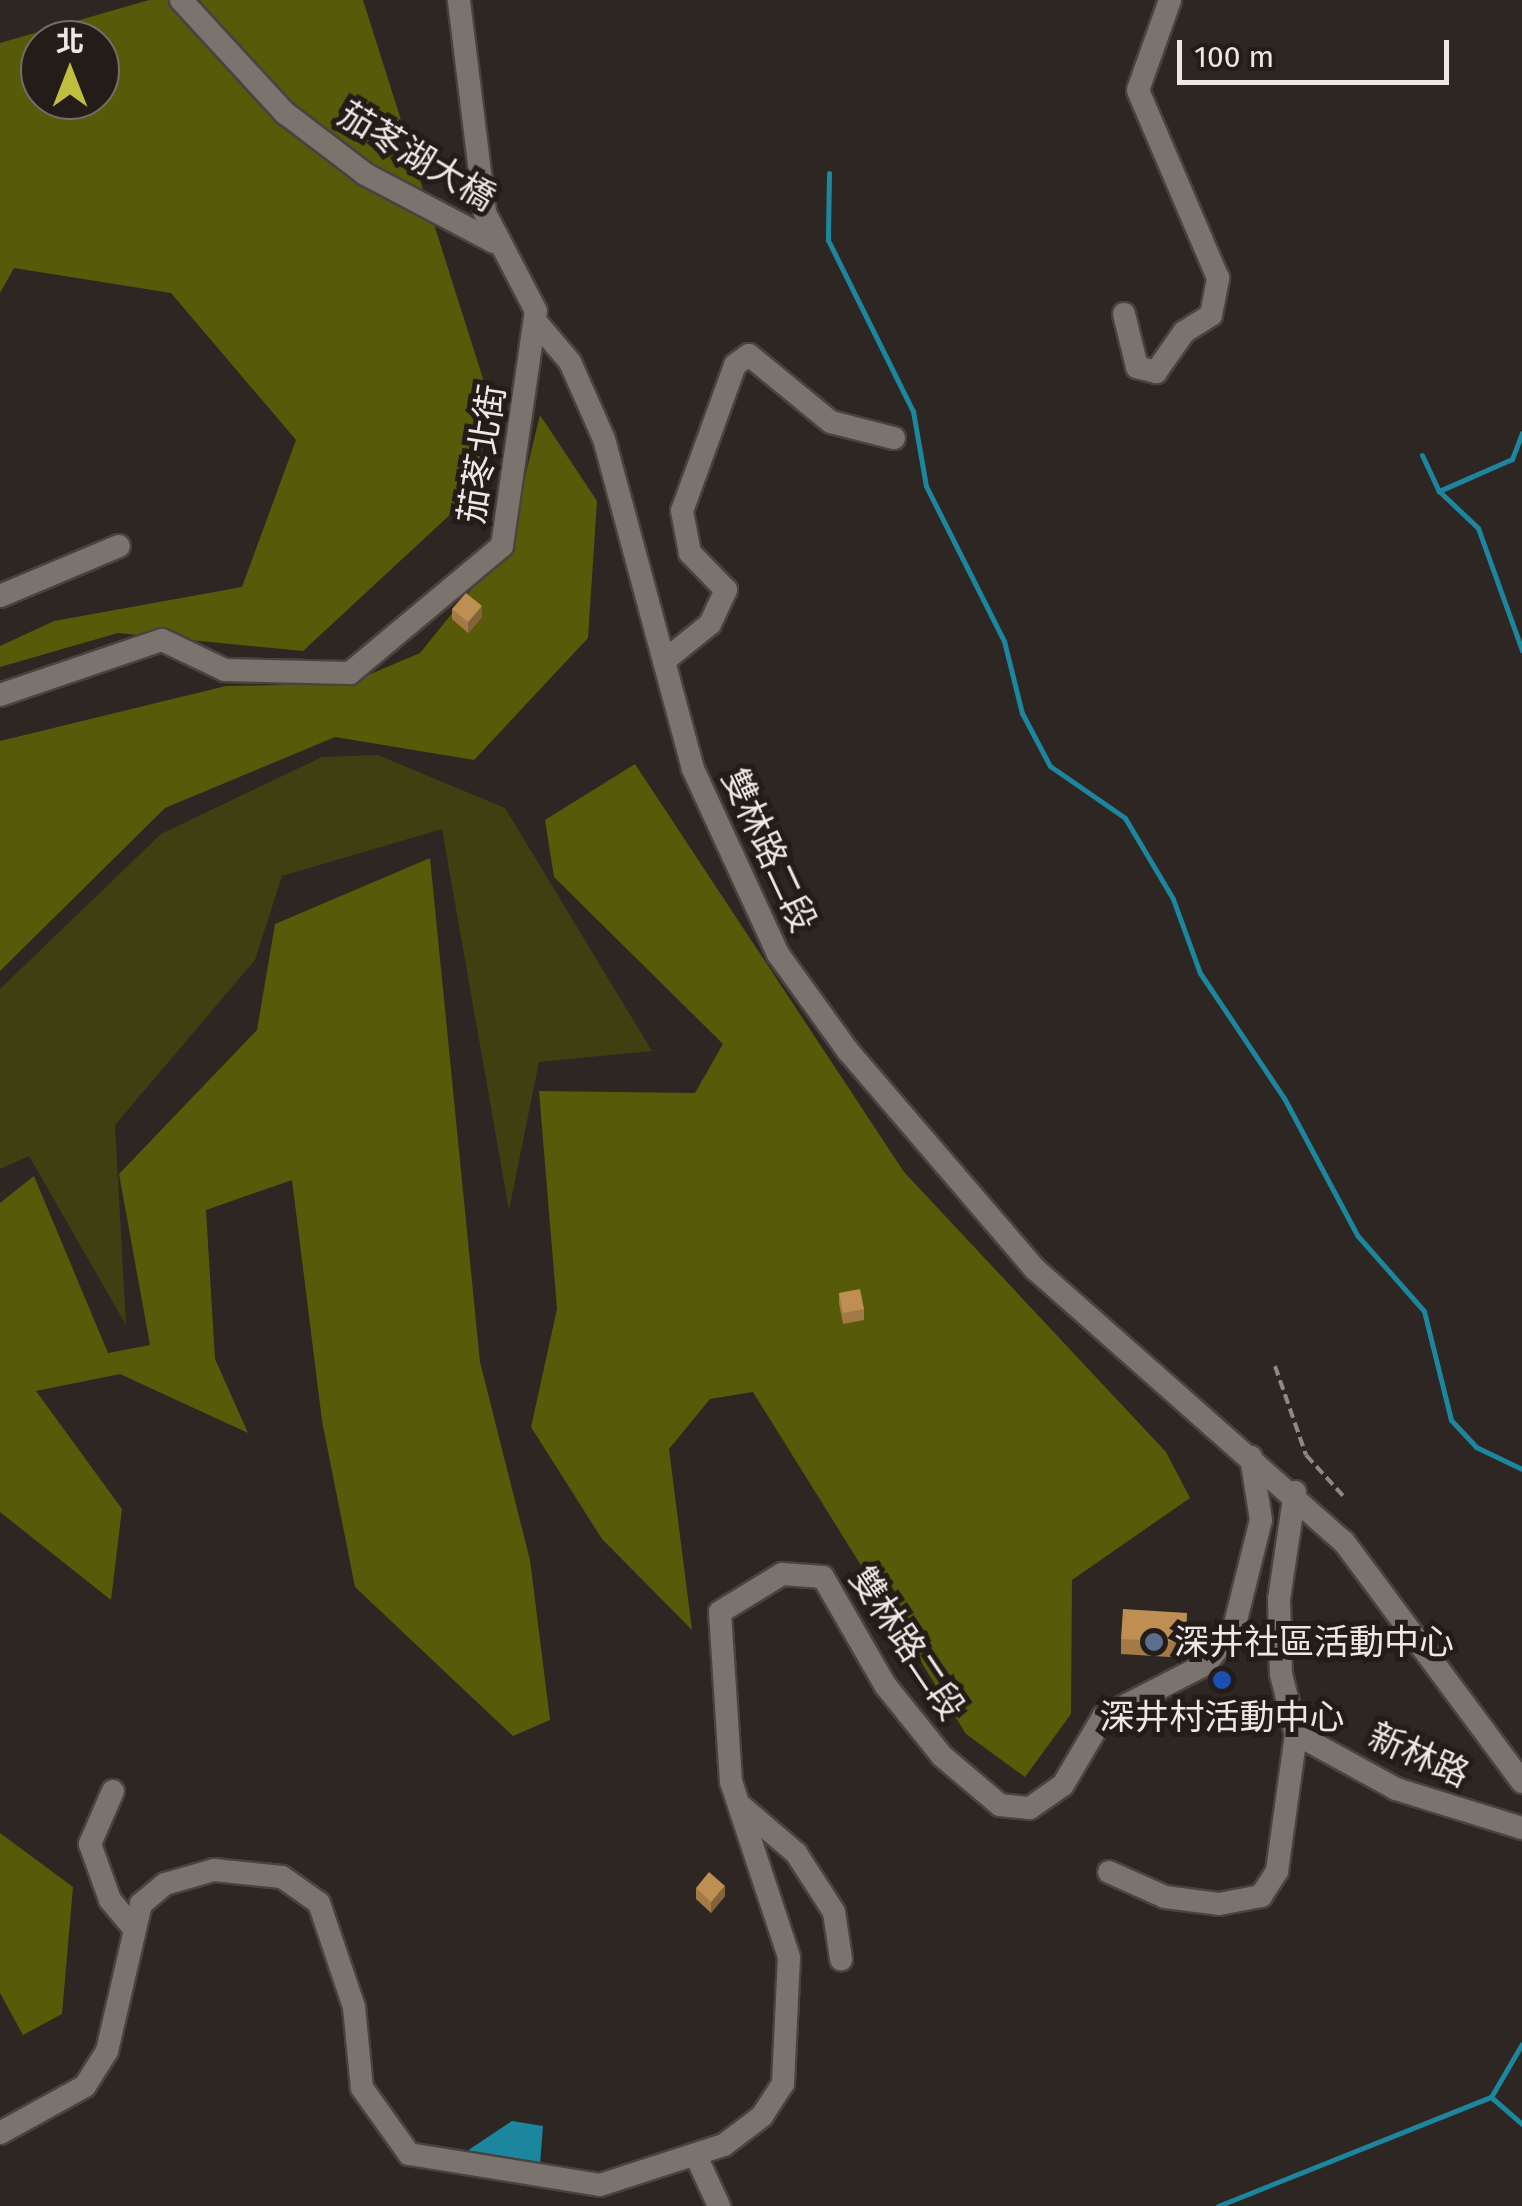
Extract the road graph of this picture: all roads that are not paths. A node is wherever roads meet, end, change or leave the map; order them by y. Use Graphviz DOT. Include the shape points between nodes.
graph roads {
  1 [pos="181,0"];
  2 [pos="458,0"];
  3 [pos="1170,0"];
  4 [pos="494,242"];
  5 [pos="1124,314"];
  6 [pos="536,322"];
  7 [pos="894,438"];
  8 [pos="119,546"];
  9 [pos="0,596"];
  10 [pos="664,661"];
  11 [pos="0,695"];
  12 [pos="1251,1457"];
  13 [pos="1295,1492"];
  14 [pos="1296,1734"];
  15 [pos="1522,1782"];
  16 [pos="113,1791"];
  17 [pos="739,1804"];
  18 [pos="1522,1828"];
  19 [pos="1109,1872"];
  20 [pos="132,1926"];
  21 [pos="841,1959"];
  22 [pos="0,2133"];
  23 [pos="697,2158"];
  24 [pos="719,2206"];
  1 -- 4 [label="street, 茄苳湖大橋" via="284,113 365,174"];
  2 -- 4 [label="street"];
  3 -- 5 [label="street" via="1138,90 1218,278 1210,315 1184,332 1156,372 1137,367"];
  4 -- 6 [label="street"];
  6 -- 10 [label="street, 雙林路二段" via="570,362 598,424"];
  6 -- 11 [label="street, 茄苳北街" via="502,546 428,599 371,662 328,675 224,670 162,640"];
  7 -- 10 [label="street" via="831,422 749,354 735,365 682,511 690,553 726,590 710,624"];
  8 -- 9 [label="street"];
  10 -- 12 [label="street, 雙林路二段" via="717,838 778,954 848,1051 1034,1269"];
  12 -- 13 [label="street, 新林路"];
  12 -- 17 [label="street, 雙林路二段" via="1262,1520 1234,1628 1206,1664 1103,1717 1063,1785 1030,1808 1000,1805 942,1756 885,1685 823,1577 782,1574 726,1606 715,1627"];
  13 -- 14 [label="street" via="1280,1599 1281,1674"];
  13 -- 15 [label="street, 新林路" via="1433,1654"];
  14 -- 18 [label="street, 新林路" via="1396,1789"];
  14 -- 19 [label="street" via="1277,1871 1262,1896 1234,1904 1166,1897"];
  16 -- 20 [label="street" via="90,1844 110,1900"];
  17 -- 21 [label="street" via="796,1853 825,1897"];
  17 -- 23 [label="street, 雙林路二段" via="785,1932 782,2084 749,2130"];
  20 -- 22 [label="street, 雙林路二段" via="107,2051 85,2086"];
  20 -- 23 [label="street, 雙林路二段" via="150,1892 188,1874 234,1870 298,1882 336,1942 362,2088 392,2137 430,2163 600,2185"];
  23 -- 24 [label="street"];
}
